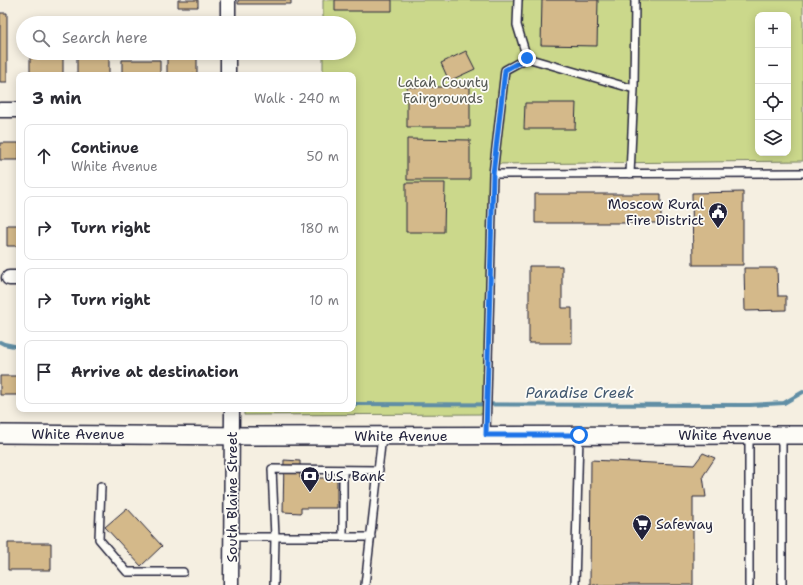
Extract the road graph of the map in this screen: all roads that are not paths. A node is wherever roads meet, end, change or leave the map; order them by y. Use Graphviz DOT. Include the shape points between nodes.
graph roads {
  1 [pos="228,0"];
  2 [pos="518,0"];
  3 [pos="635,0"];
  4 [pos="228,16"];
  5 [pos="527,58"];
  6 [pos="228,60"];
  7 [pos="228,72"];
  8 [pos="634,89"];
  9 [pos="0,110"];
  10 [pos="16,110"];
  11 [pos="803,173"];
  12 [pos="493,174"];
  13 [pos="630,174"];
  14 [pos="232,412"];
  15 [pos="486,428"];
  16 [pos="232,429"];
  17 [pos="0,434"];
  18 [pos="579,435"];
  19 [pos="749,435"];
  20 [pos="782,435"];
  21 [pos="803,435"];
  22 [pos="382,436"];
  23 [pos="343,470"];
  24 [pos="379,470"];
  25 [pos="101,486"];
  26 [pos="232,537"];
  27 [pos="275,537"];
  28 [pos="343,537"];
  29 [pos="371,537"];
  30 [pos="183,572"];
  31 [pos="230,585"];
  32 [pos="274,585"];
  33 [pos="365,585"];
  34 [pos="575,585"];
  35 [pos="749,585"];
  36 [pos="782,585"];
  1 -- 4 [label="street"];
  2 -- 5 [label="lane" via="517,25"];
  3 -- 8 [label="lane"];
  5 -- 8 [label="lane"];
  5 -- 12 [label="lane" via="505,70"];
  6 -- 7 [label="street"];
  8 -- 13 [label="lane"];
  9 -- 10 [label="street"];
  11 -- 13 [label="lane"];
  12 -- 13 [label="lane"];
  12 -- 15 [label="lane"];
  14 -- 16 [label="street, South Blaine Street"];
  15 -- 18 [label="street, White Avenue"];
  15 -- 22 [label="street, White Avenue"];
  16 -- 17 [label="street, White Avenue"];
  16 -- 22 [label="street, White Avenue"];
  16 -- 26 [label="street, South Blaine Street"];
  18 -- 19 [label="street, White Avenue"];
  18 -- 34 [label="lane"];
  19 -- 20 [label="street, White Avenue"];
  19 -- 35 [label="lane"];
  20 -- 21 [label="street, White Avenue"];
  20 -- 36 [label="lane"];
  22 -- 24 [label="lane"];
  23 -- 24 [label="lane"];
  23 -- 27 [label="lane" via="272,469"];
  23 -- 28 [label="lane"];
  24 -- 29 [label="lane"];
  25 -- 30 [label="lane" via="99,539 127,572"];
  26 -- 27 [label="lane"];
  26 -- 31 [label="street, South Blaine Street"];
  27 -- 28 [label="lane"];
  27 -- 32 [label="lane"];
  28 -- 29 [label="lane"];
  29 -- 33 [label="lane"];
}
